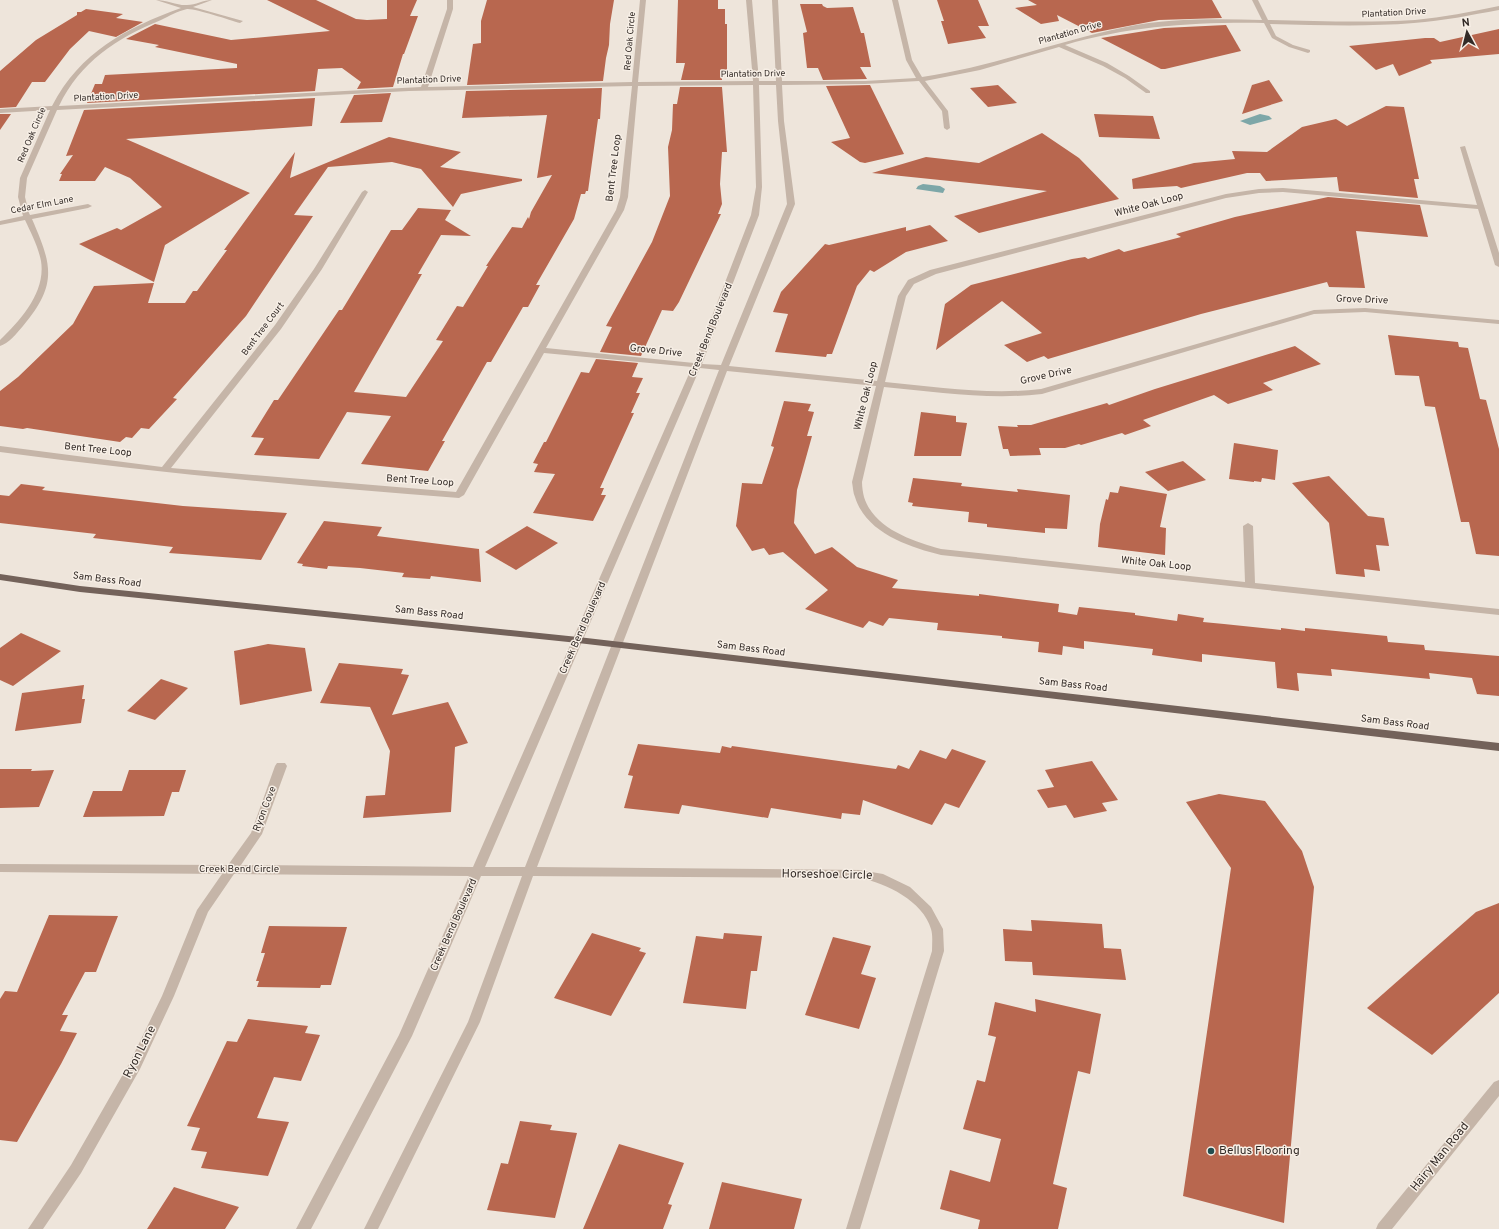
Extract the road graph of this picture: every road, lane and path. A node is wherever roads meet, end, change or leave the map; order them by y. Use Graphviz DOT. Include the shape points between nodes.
graph roads {
  1 [pos="159,0"];
  2 [pos="209,0"];
  3 [pos="450,0"];
  4 [pos="643,0"];
  5 [pos="749,0"];
  6 [pos="774,0"];
  7 [pos="895,0"];
  8 [pos="1255,0"];
  9 [pos="187,7"];
  10 [pos="1499,8"];
  11 [pos="240,21"];
  12 [pos="1266,23"];
  13 [pos="1058,45"];
  14 [pos="1308,51"];
  15 [pos="920,79"];
  16 [pos="756,83"];
  17 [pos="779,83"];
  18 [pos="635,84"];
  19 [pos="424,89"];
  20 [pos="1148,92"];
  21 [pos="54,109"];
  22 [pos="0,111"];
  23 [pos="947,128"];
  24 [pos="1463,147"];
  25 [pos="365,192"];
  26 [pos="88,206"];
  27 [pos="1481,207"];
  28 [pos="27,216"];
  29 [pos="0,223"];
  30 [pos="1499,265"];
  31 [pos="1499,322"];
  32 [pos="0,344"];
  33 [pos="542,350"];
  34 [pos="697,366"];
  35 [pos="724,369"];
  36 [pos="880,384"];
  37 [pos="0,449"];
  38 [pos="165,469"];
  39 [pos="1248,526"];
  40 [pos="0,577"];
  41 [pos="1250,585"];
  42 [pos="1499,612"];
  43 [pos="578,640"];
  44 [pos="616,645"];
  45 [pos="1499,747"];
  46 [pos="281,766"];
  47 [pos="0,868"];
  48 [pos="232,869"];
  49 [pos="478,871"];
  50 [pos="529,872"];
  51 [pos="1499,1086"];
  52 [pos="35,1229"];
  53 [pos="303,1229"];
  54 [pos="371,1229"];
  55 [pos="853,1229"];
  56 [pos="1382,1229"];
  1 -- 9 [label="street"];
  2 -- 9 [label="street, Red Oak Circle"];
  3 -- 19 [label="street" via="450,9"];
  4 -- 18 [label="street, Red Oak Circle"];
  5 -- 16 [label="street, Creek Bend Boulevard"];
  6 -- 17 [label="street"];
  7 -- 15 [label="street" via="909,60"];
  8 -- 12 [label="street"];
  9 -- 11 [label="street"];
  9 -- 21 [label="street, Red Oak Circle" via="158,18 126,35 91,59 70,80"];
  10 -- 12 [label="street, Plantation Drive" via="1464,16 1400,23"];
  12 -- 13 [label="street, Plantation Drive" via="1158,24 1099,33"];
  12 -- 14 [label="street" via="1274,37"];
  13 -- 15 [label="street, Plantation Drive" via="980,69"];
  13 -- 20 [label="street" via="1114,68"];
  15 -- 17 [label="street, Plantation Drive" via="869,83"];
  15 -- 23 [label="street" via="945,111"];
  16 -- 17 [label="street, Plantation Drive"];
  16 -- 18 [label="street, Plantation Drive"];
  16 -- 34 [label="street, Creek Bend Boulevard" via="759,187 755,215"];
  17 -- 35 [label="street" via="791,204"];
  18 -- 19 [label="street, Plantation Drive"];
  18 -- 33 [label="street, Bent Tree Loop" via="624,197 620,210"];
  19 -- 21 [label="street, Plantation Drive"];
  21 -- 22 [label="street, Plantation Drive"];
  21 -- 28 [label="street, Red Oak Circle" via="24,178 21,192"];
  24 -- 27 [label="street"];
  25 -- 38 [label="street, Bent Tree Court" via="318,269 278,327"];
  26 -- 28 [label="street, Cedar Elm Lane"];
  27 -- 30 [label="street"];
  27 -- 36 [label="street, White Oak Loop" via="1296,191 1259,191 1226,196 941,269 911,282 902,296"];
  28 -- 29 [label="street, Cedar Elm Lane"];
  28 -- 32 [label="street, Red Oak Circle" via="42,251 45,265 44,281 34,306"];
  31 -- 36 [label="street, Grove Drive" via="1365,310 1314,312 1042,391 982,394"];
  33 -- 34 [label="street, Grove Drive"];
  33 -- 38 [label="street, Bent Tree Loop" via="459,495 330,486"];
  34 -- 35 [label="street, Grove Drive"];
  34 -- 43 [label="street, Creek Bend Boulevard"];
  35 -- 36 [label="street, Grove Drive"];
  35 -- 44 [label="street"];
  36 -- 41 [label="street, White Oak Loop" via="857,482 861,503 870,519 888,531 921,547 956,555"];
  37 -- 38 [label="street, Bent Tree Loop"];
  39 -- 41 [label="street"];
  40 -- 43 [label="main road, Sam Bass Road" via="80,589"];
  41 -- 42 [label="street, White Oak Loop"];
  43 -- 44 [label="main road, Sam Bass Road"];
  43 -- 49 [label="street, Creek Bend Boulevard"];
  44 -- 45 [label="main road, Sam Bass Road"];
  44 -- 50 [label="street"];
  46 -- 48 [label="street, Ryon Cove" via="256,834"];
  47 -- 48 [label="street, Creek Bend Circle"];
  48 -- 49 [label="street, Creek Bend Circle"];
  48 -- 52 [label="street, Ryon Lane" via="203,910 168,996 134,1065 76,1169"];
  49 -- 50 [label="street, Horseshoe Circle"];
  49 -- 53 [label="street, Creek Bend Boulevard" via="405,1036"];
  50 -- 54 [label="street" via="474,1022"];
  50 -- 55 [label="street, Horseshoe Circle" via="860,874 879,877 906,890 927,910 937,929 938,951"];
  51 -- 56 [label="street, Hairy Man Road"];
}
